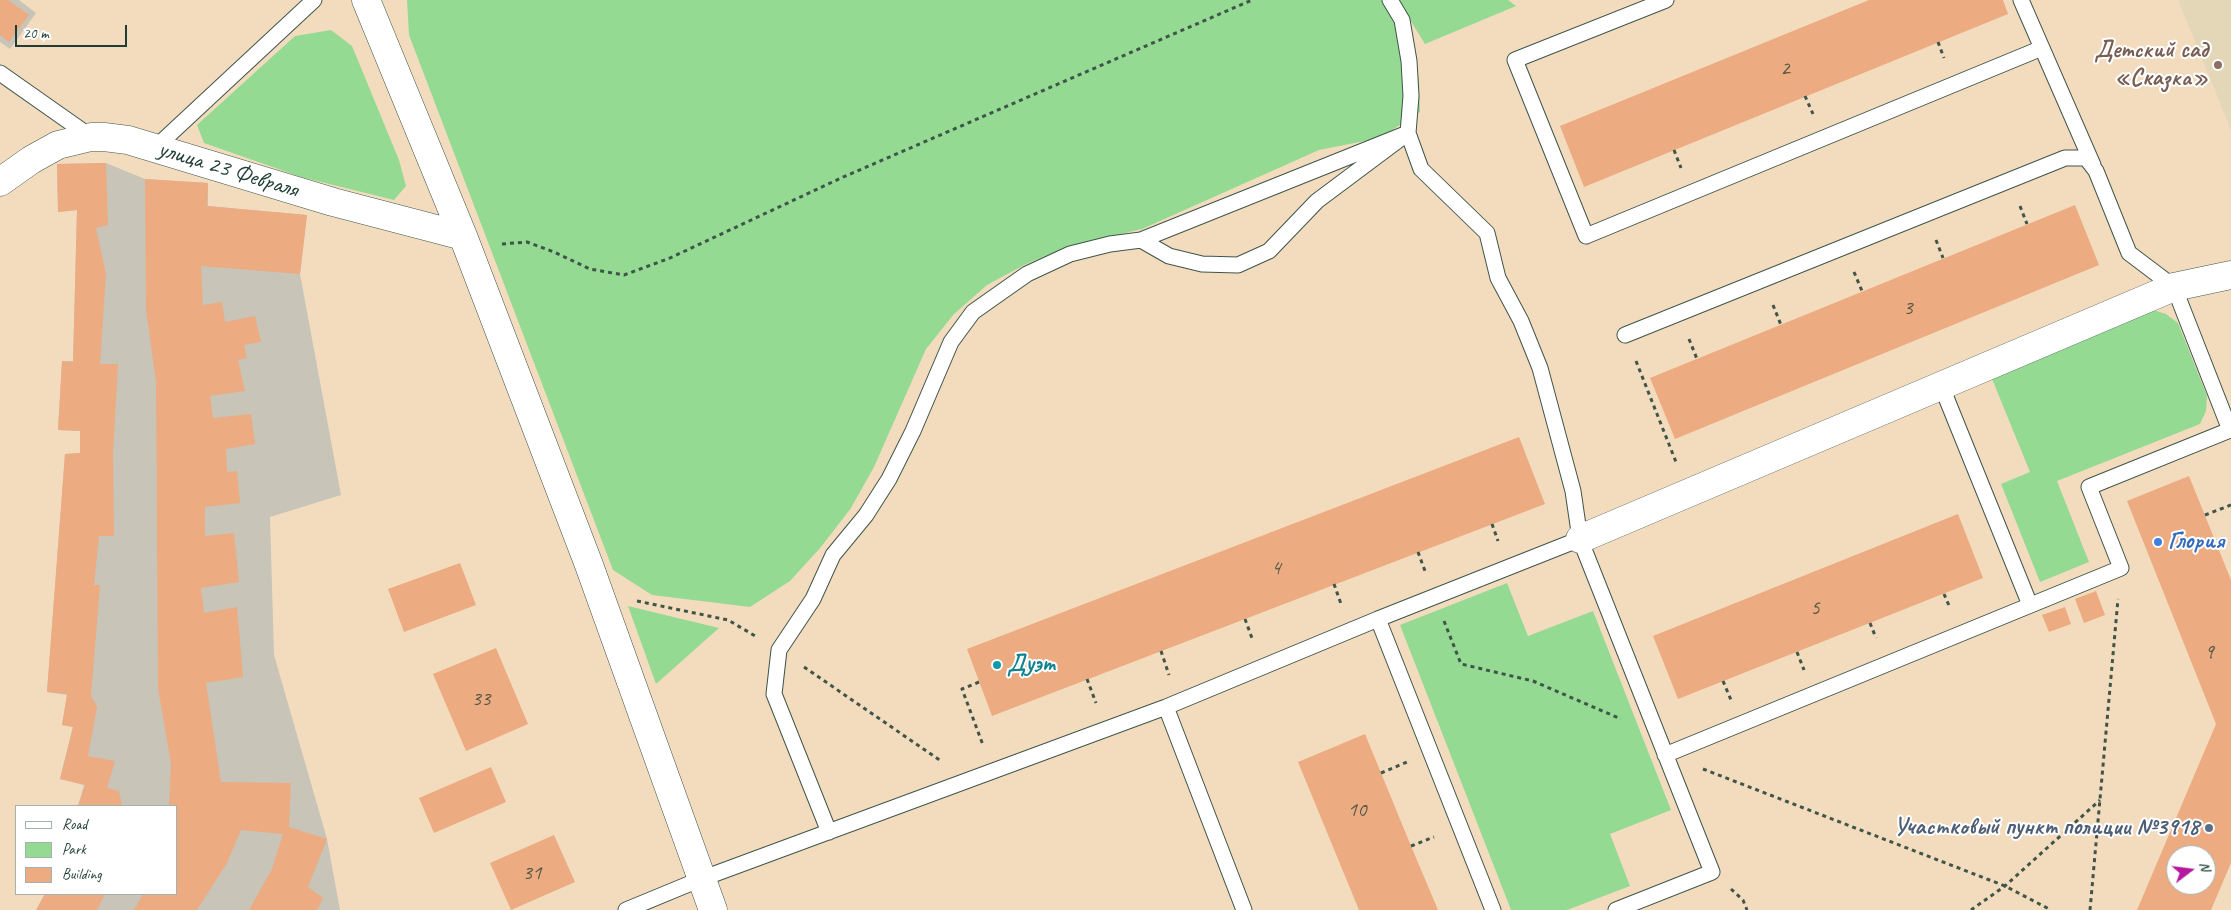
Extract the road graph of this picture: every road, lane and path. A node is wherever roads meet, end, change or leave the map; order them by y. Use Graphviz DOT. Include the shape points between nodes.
graph roads {
  1 [pos="314,0"];
  2 [pos="366,0"];
  3 [pos="1252,0"];
  4 [pos="1390,0"];
  5 [pos="1666,0"];
  6 [pos="2021,0"];
  7 [pos="2042,48"];
  8 [pos="0,72"];
  9 [pos="1408,133"];
  10 [pos="91,137"];
  11 [pos="155,148"];
  12 [pos="2096,171"];
  13 [pos="0,182"];
  14 [pos="463,236"];
  15 [pos="1141,240"];
  16 [pos="2231,275"];
  17 [pos="2174,287"];
  18 [pos="1625,335"];
  19 [pos="1941,385"];
  20 [pos="2231,431"];
  21 [pos="1689,493"];
  22 [pos="2231,505"];
  23 [pos="2205,515"];
  24 [pos="1580,539"];
  25 [pos="2121,568"];
  26 [pos="2030,605"];
  27 [pos="1378,619"];
  28 [pos="1461,664"];
  29 [pos="979,682"];
  30 [pos="1166,707"];
  31 [pos="1665,755"];
  32 [pos="993,771"];
  33 [pos="2101,800"];
  34 [pos="829,832"];
  35 [pos="702,879"];
  36 [pos="2005,886"];
  37 [pos="626,910"];
  38 [pos="713,910"];
  39 [pos="1244,910"];
  40 [pos="1493,910"];
  41 [pos="1616,910"];
  42 [pos="1971,910"];
  43 [pos="2051,910"];
  44 [pos="2090,910"];
  1 -- 11 [label="lane"];
  2 -- 14 [label="street"];
  3 -- 14 [label="path" via="624,276 590,269 527,242 497,244"];
  4 -- 9 [label="lane" via="1402,20 1408,61 1411,96"];
  5 -- 7 [label="lane" via="1514,60 1586,236"];
  6 -- 7 [label="lane"];
  7 -- 12 [label="lane"];
  8 -- 10 [label="lane"];
  9 -- 15 [label="lane"];
  9 -- 15 [label="lane" via="1317,200 1269,251 1238,265 1202,264 1169,256"];
  9 -- 24 [label="lane" via="1421,169 1487,233 1498,278 1521,321 1540,368 1573,491"];
  10 -- 11 [label="street, улица 23 Февраля" via="128,140"];
  10 -- 13 [label="street, улица 23 Февраля" via="58,145"];
  11 -- 14 [label="street, улица 23 Февраля" via="333,202"];
  12 -- 17 [label="lane" via="2129,253"];
  12 -- 18 [label="lane" via="2086,158 2065,158"];
  14 -- 35 [label="street" via="589,565"];
  15 -- 34 [label="lane" via="1070,254 1027,274 973,312 951,342 889,480 866,515 833,555 813,599 779,650 774,694"];
  16 -- 17 [label="street"];
  17 -- 19 [label="street"];
  17 -- 20 [label="lane"];
  18 -- 21 [label="path"];
  19 -- 21 [label="street"];
  19 -- 26 [label="lane"];
  20 -- 25 [label="lane" via="2088,487"];
  21 -- 24 [label="street"];
  22 -- 23 [label="path"];
  24 -- 27 [label="lane"];
  24 -- 31 [label="lane"];
  25 -- 26 [label="lane"];
  25 -- 33 [label="path"];
  26 -- 31 [label="lane"];
  27 -- 30 [label="lane"];
  27 -- 40 [label="lane"];
  28 -- 31 [label="path" via="1533,681 1638,726"];
  29 -- 32 [label="path" via="962,689"];
  30 -- 32 [label="lane"];
  30 -- 39 [label="lane"];
  31 -- 36 [label="path"];
  31 -- 41 [label="lane" via="1712,872"];
  32 -- 34 [label="lane"];
  33 -- 36 [label="path"];
  33 -- 44 [label="path"];
  34 -- 35 [label="lane"];
  35 -- 37 [label="lane"];
  35 -- 38 [label="street"];
  36 -- 42 [label="path"];
  36 -- 43 [label="path"];
}
